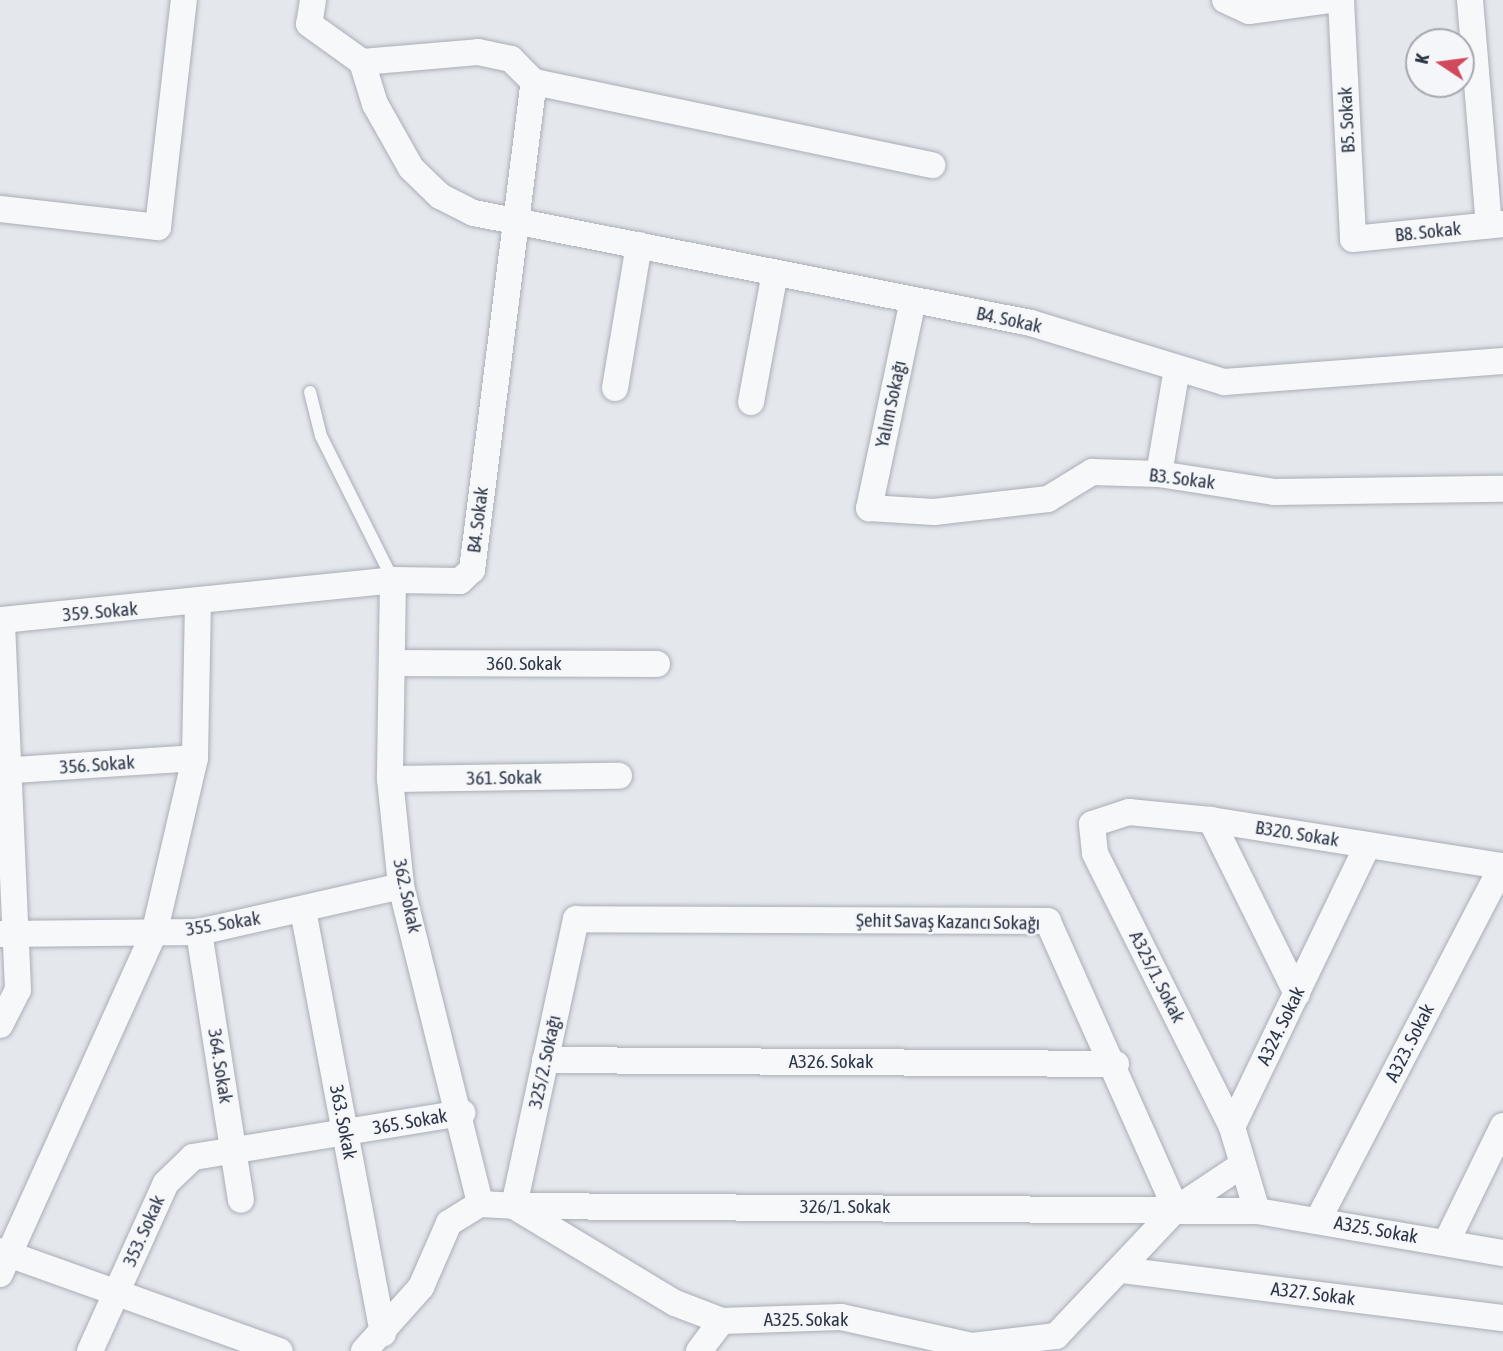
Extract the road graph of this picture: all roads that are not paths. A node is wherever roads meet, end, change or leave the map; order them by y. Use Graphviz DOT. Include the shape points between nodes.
graph roads {
  1 [pos="184,0"];
  2 [pos="313,0"];
  3 [pos="1226,0"];
  4 [pos="1329,0"];
  5 [pos="1341,0"];
  6 [pos="1470,0"];
  7 [pos="362,62"];
  8 [pos="534,82"];
  9 [pos="932,165"];
  10 [pos="0,209"];
  11 [pos="515,220"];
  12 [pos="1496,225"];
  13 [pos="1353,239"];
  14 [pos="639,245"];
  15 [pos="775,273"];
  16 [pos="913,300"];
  17 [pos="1503,361"];
  18 [pos="1177,369"];
  19 [pos="615,388"];
  20 [pos="310,392"];
  21 [pos="751,401"];
  22 [pos="1159,474"];
  23 [pos="1503,489"];
  24 [pos="869,508"];
  25 [pos="393,580"];
  26 [pos="198,603"];
  27 [pos="392,663"];
  28 [pos="657,664"];
  29 [pos="195,758"];
  30 [pos="3,770"];
  31 [pos="618,776"];
  32 [pos="390,779"];
  33 [pos="1210,820"];
  34 [pos="1092,824"];
  35 [pos="1367,846"];
  36 [pos="1502,866"];
  37 [pos="401,886"];
  38 [pos="303,910"];
  39 [pos="576,919"];
  40 [pos="155,930"];
  41 [pos="199,932"];
  42 [pos="8,934"];
  43 [pos="1297,994"];
  44 [pos="0,1025"];
  45 [pos="545,1060"];
  46 [pos="1116,1064"];
  47 [pos="462,1113"];
  48 [pos="1503,1126"];
  49 [pos="1232,1127"];
  50 [pos="345,1134"];
  51 [pos="234,1153"];
  52 [pos="1241,1165"];
  53 [pos="241,1200"];
  54 [pos="480,1203"];
  55 [pos="514,1206"];
  56 [pos="1176,1209"];
  57 [pos="1257,1210"];
  58 [pos="1318,1220"];
  59 [pos="1446,1243"];
  60 [pos="1503,1254"];
  61 [pos="3,1260"];
  62 [pos="1122,1270"];
  63 [pos="116,1293"];
  64 [pos="1503,1318"];
  65 [pos="722,1321"];
  66 [pos="373,1343"];
  67 [pos="1056,1343"];
  68 [pos="934,1344"];
  69 [pos="90,1351"];
  70 [pos="280,1351"];
  71 [pos="699,1351"];
  1 -- 10 [label="street" via="158,227"];
  2 -- 7 [label="street" via="309,24"];
  3 -- 4 [label="street" via="1249,11"];
  5 -- 13 [label="street, B5. Sokak"];
  6 -- 12 [label="street"];
  7 -- 8 [label="street" via="478,52 511,59"];
  7 -- 11 [label="street" via="375,104 411,168 451,202"];
  8 -- 9 [label="street"];
  8 -- 11 [label="street, B4. Sokak"];
  11 -- 14 [label="street, B4. Sokak"];
  11 -- 25 [label="street, B4. Sokak" via="472,570 460,581"];
  12 -- 13 [label="street, B8. Sokak"];
  14 -- 15 [label="street, B4. Sokak"];
  14 -- 19 [label="street"];
  15 -- 16 [label="street, B4. Sokak"];
  15 -- 21 [label="street"];
  16 -- 18 [label="street, B4. Sokak" via="1031,323"];
  16 -- 24 [label="street, Yalım Sokağı"];
  17 -- 18 [label="street, B4. Sokak" via="1224,382"];
  18 -- 22 [label="street"];
  20 -- 25 [label="lane" via="321,436"];
  22 -- 23 [label="street, B3. Sokak" via="1273,492"];
  22 -- 24 [label="street, B3. Sokak" via="1092,472 1048,499 934,512"];
  25 -- 26 [label="street, B4. Sokak"];
  25 -- 27 [label="street, 362. Sokak"];
  26 -- 29 [label="street"];
  26 -- 30 [label="street, 359. Sokak" via="2,620"];
  27 -- 28 [label="street, 360. Sokak"];
  27 -- 32 [label="street, 362. Sokak"];
  29 -- 30 [label="street, 356. Sokak"];
  29 -- 40 [label="street"];
  30 -- 42 [label="street"];
  31 -- 32 [label="street, 361. Sokak"];
  32 -- 37 [label="street, 362. Sokak"];
  33 -- 34 [label="street, B320. Sokak" via="1129,813"];
  33 -- 35 [label="street, B320. Sokak"];
  33 -- 43 [label="street"];
  34 -- 49 [label="street, A325/1. Sokak" via="1095,853"];
  35 -- 36 [label="street, B320. Sokak"];
  35 -- 43 [label="street, A324. Sokak"];
  36 -- 58 [label="street, A323. Sokak"];
  37 -- 38 [label="street, 355. Sokak"];
  37 -- 47 [label="street, 362. Sokak"];
  38 -- 41 [label="street, 355. Sokak"];
  38 -- 50 [label="street, 363. Sokak"];
  39 -- 45 [label="street, 325/2. Sokağı"];
  39 -- 46 [label="street, Şehit Savaş Kazancı Sokağı" via="1048,921"];
  40 -- 41 [label="street, 355. Sokak"];
  40 -- 42 [label="street, 355. Sokak"];
  40 -- 61 [label="street"];
  41 -- 51 [label="street, 364. Sokak"];
  42 -- 44 [label="street" via="18,989"];
  43 -- 49 [label="street, A324. Sokak"];
  45 -- 46 [label="street, A326. Sokak"];
  45 -- 55 [label="street, 325/2. Sokağı"];
  46 -- 56 [label="street, Şehit Savaş Kazancı Sokağı"];
  47 -- 50 [label="street, 365. Sokak"];
  47 -- 54 [label="street, 362. Sokak"];
  48 -- 59 [label="street"];
  49 -- 52 [label="street"];
  50 -- 51 [label="street, 365. Sokak"];
  50 -- 66 [label="street, 363. Sokak"];
  51 -- 53 [label="street, 364. Sokak"];
  51 -- 63 [label="street, 353. Sokak" via="193,1157 166,1182"];
  52 -- 56 [label="street"];
  52 -- 57 [label="street"];
  54 -- 55 [label="street, A325. Sokak"];
  54 -- 66 [label="street" via="449,1223 421,1287"];
  55 -- 56 [label="street, 326/1. Sokak"];
  55 -- 65 [label="street, A325. Sokak" via="675,1303"];
  56 -- 57 [label="street, A325. Sokak"];
  56 -- 62 [label="street, A325. Sokak"];
  57 -- 58 [label="street, A325. Sokak"];
  58 -- 59 [label="street, A325. Sokak"];
  59 -- 60 [label="street, A325. Sokak"];
  61 -- 63 [label="street"];
  62 -- 64 [label="street, A327. Sokak"];
  62 -- 67 [label="street, A325. Sokak"];
  63 -- 69 [label="street, 353. Sokak"];
  63 -- 70 [label="street"];
  65 -- 68 [label="street, A325. Sokak" via="841,1317"];
  65 -- 71 [label="street"];
  67 -- 68 [label="street, A325. Sokak"];
}
